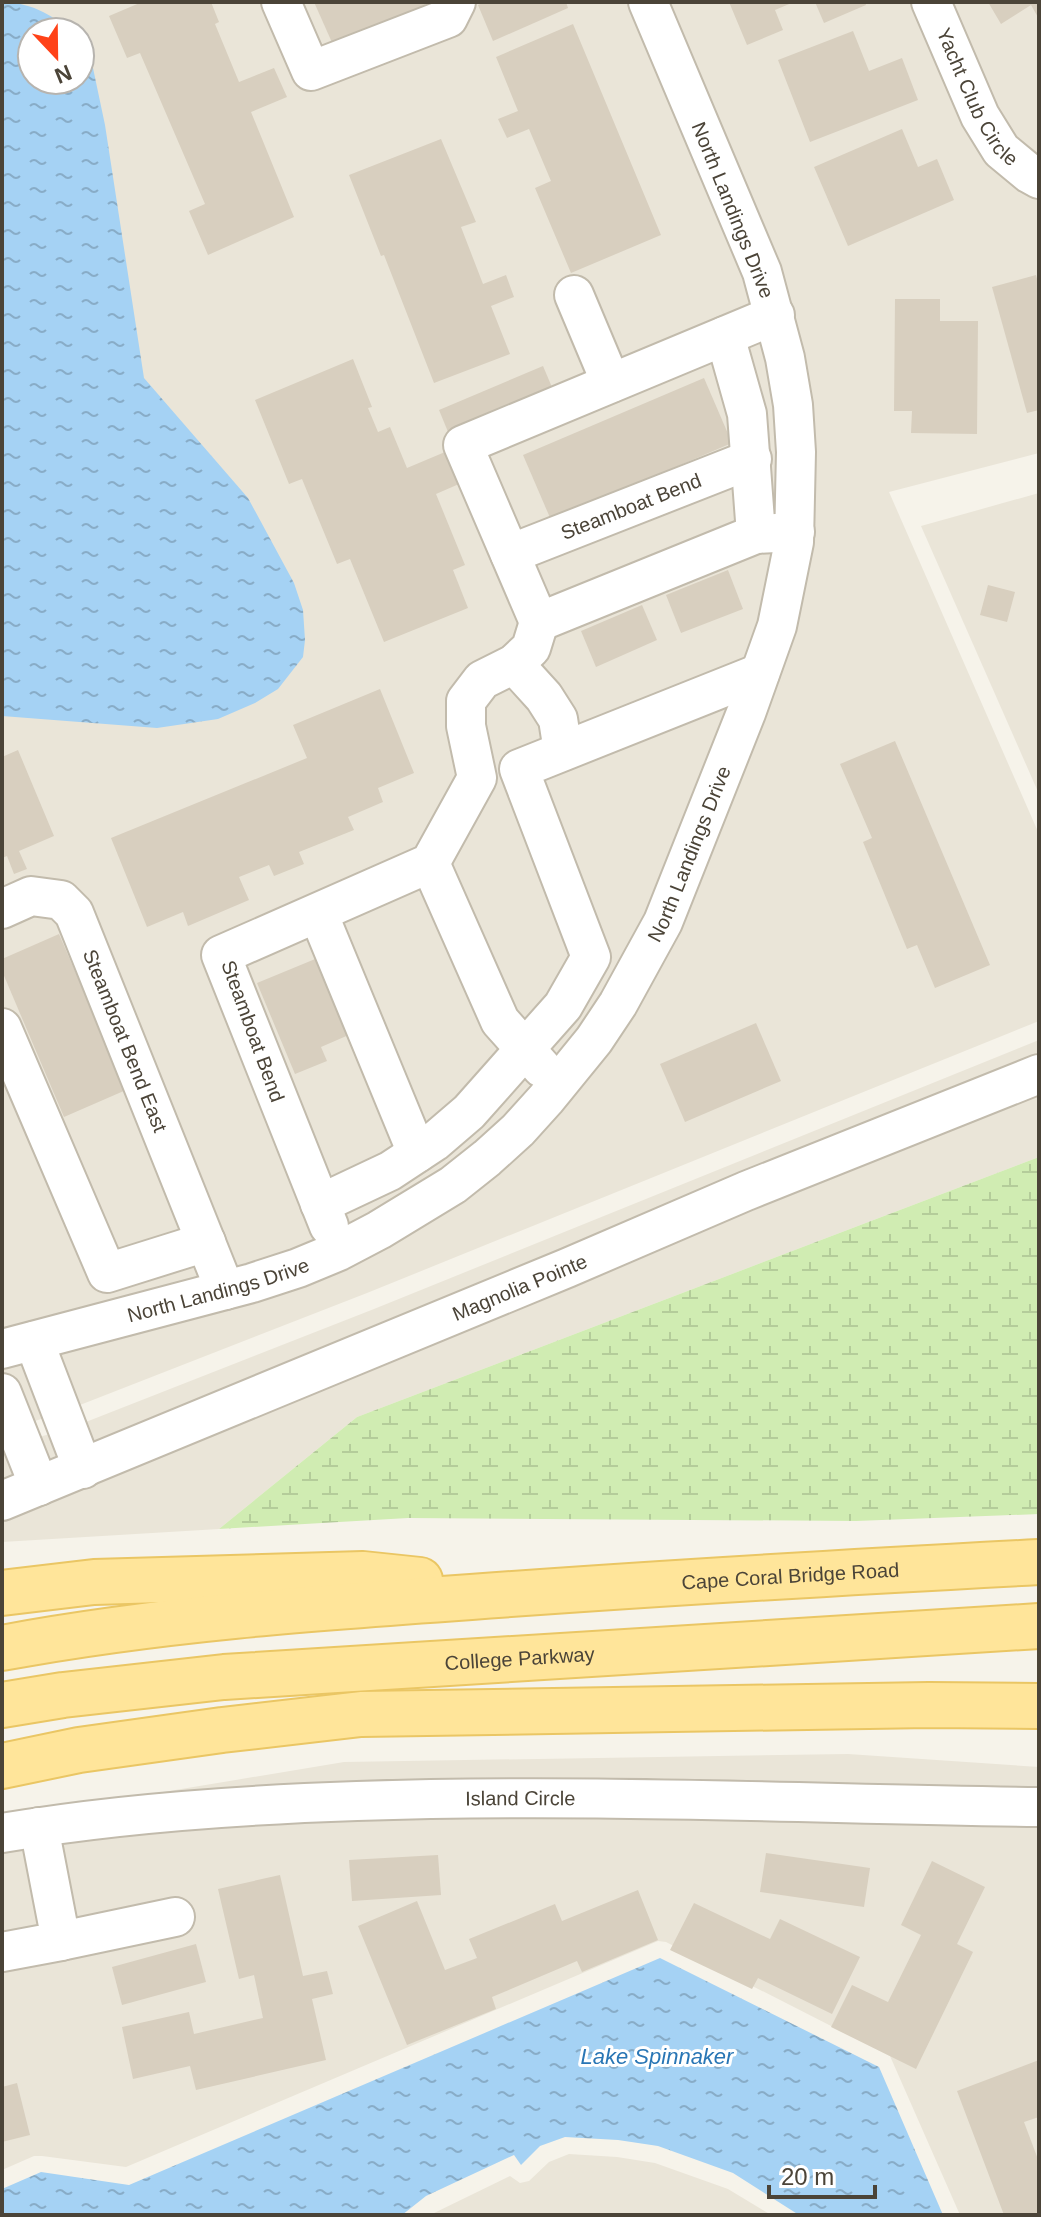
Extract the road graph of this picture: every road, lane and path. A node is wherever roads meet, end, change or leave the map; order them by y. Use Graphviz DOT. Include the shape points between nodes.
graph roads {
  1 [pos="281,2"];
  2 [pos="456,2"];
  3 [pos="648,2"];
  4 [pos="931,2"];
  5 [pos="1039,179"];
  6 [pos="574,295"];
  7 [pos="775,315"];
  8 [pos="725,336"];
  9 [pos="611,383"];
  10 [pos="752,459"];
  11 [pos="795,532"];
  12 [pos="756,534"];
  13 [pos="510,554"];
  14 [pos="539,622"];
  15 [pos="514,664"];
  16 [pos="760,673"];
  17 [pos="563,751"];
  18 [pos="519,769"];
  19 [pos="477,778"];
  20 [pos="430,863"];
  21 [pos="2,909"];
  22 [pos="318,913"];
  23 [pos="2,1028"];
  24 [pos="525,1051"];
  25 [pos="1039,1074"];
  26 [pos="559,1084"];
  27 [pos="417,1153"];
  28 [pos="320,1204"];
  29 [pos="206,1242"];
  30 [pos="339,1251"];
  31 [pos="225,1290"];
  32 [pos="11,1344"];
  33 [pos="2,1393"];
  34 [pos="83,1469"];
  35 [pos="39,1486"];
  36 [pos="2,1501"];
  37 [pos="1039,1562"];
  38 [pos="542,1592"];
  39 [pos="2,1593"];
  40 [pos="1039,1626"];
  41 [pos="2,1648"];
  42 [pos="618,1653"];
  43 [pos="1039,1655"];
  44 [pos="2,1705"];
  45 [pos="1039,1706"];
  46 [pos="2,1766"];
  47 [pos="1039,1807"];
  48 [pos="39,1827"];
  49 [pos="2,1833"];
  50 [pos="175,1917"];
  51 [pos="61,1941"];
  52 [pos="2,1952"];
  1 -- 2 [label="street" via="311,71 448,18"];
  3 -- 7 [label="street, North Landings Drive" via="762,272"];
  4 -- 5 [label="street, Yacht Club Circle" via="980,116 1001,150"];
  6 -- 9 [label="street"];
  7 -- 8 [label="street"];
  7 -- 11 [label="street, North Landings Drive" via="793,405"];
  8 -- 9 [label="street"];
  8 -- 10 [label="street" via="747,414"];
  9 -- 13 [label="street" via="463,445"];
  10 -- 12 [label="street"];
  10 -- 13 [label="street, Steamboat Bend"];
  11 -- 12 [label="street"];
  11 -- 16 [label="street, North Landings Drive" via="777,626"];
  12 -- 14 [label="street"];
  13 -- 14 [label="street"];
  14 -- 15 [label="street" via="531,648"];
  15 -- 17 [label="street" via="558,719"];
  15 -- 19 [label="street" via="482,680 466,701"];
  16 -- 17 [label="street"];
  16 -- 26 [label="street, North Landings Drive" via="663,922 618,1004"];
  17 -- 18 [label="street"];
  18 -- 19 [label="street"];
  18 -- 24 [label="street" via="591,957 563,1006"];
  19 -- 20 [label="street"];
  20 -- 22 [label="street, Steamboat Bend"];
  20 -- 24 [label="street" via="500,1021"];
  21 -- 29 [label="street, Steamboat Bend East" via="31,896 61,900 74,913"];
  22 -- 27 [label="street"];
  22 -- 28 [label="street, Steamboat Bend" via="221,955"];
  23 -- 29 [label="street" via="107,1273"];
  24 -- 26 [label="street"];
  24 -- 27 [label="street" via="469,1112"];
  25 -- 34 [label="street, Magnolia Pointe"];
  26 -- 30 [label="street, North Landings Drive" via="518,1130 453,1185"];
  27 -- 28 [label="street"];
  28 -- 30 [label="street, Steamboat Bend"];
  29 -- 31 [label="street, Steamboat Bend East"];
  30 -- 31 [label="street, North Landings Drive"];
  31 -- 32 [label="street, North Landings Drive"];
  32 -- 34 [label="street"];
  33 -- 35 [label="street"];
  34 -- 35 [label="street, Magnolia Pointe"];
  35 -- 36 [label="street, Magnolia Pointe"];
  37 -- 38 [label="main road, Cape Coral Bridge Road"];
  38 -- 39 [label="main road" via="363,1574 94,1582"];
  38 -- 41 [label="main road" via="265,1612"];
  40 -- 42 [label="main road, College Parkway"];
  42 -- 43 [label="main road"];
  42 -- 44 [label="main road, College Parkway" via="224,1677"];
  45 -- 46 [label="main road" via="361,1714 93,1748"];
  47 -- 48 [label="street, Island Circle" via="448,1798 235,1807"];
  48 -- 49 [label="street, Island Circle"];
  48 -- 51 [label="street"];
  50 -- 51 [label="street"];
  51 -- 52 [label="street"];
}
